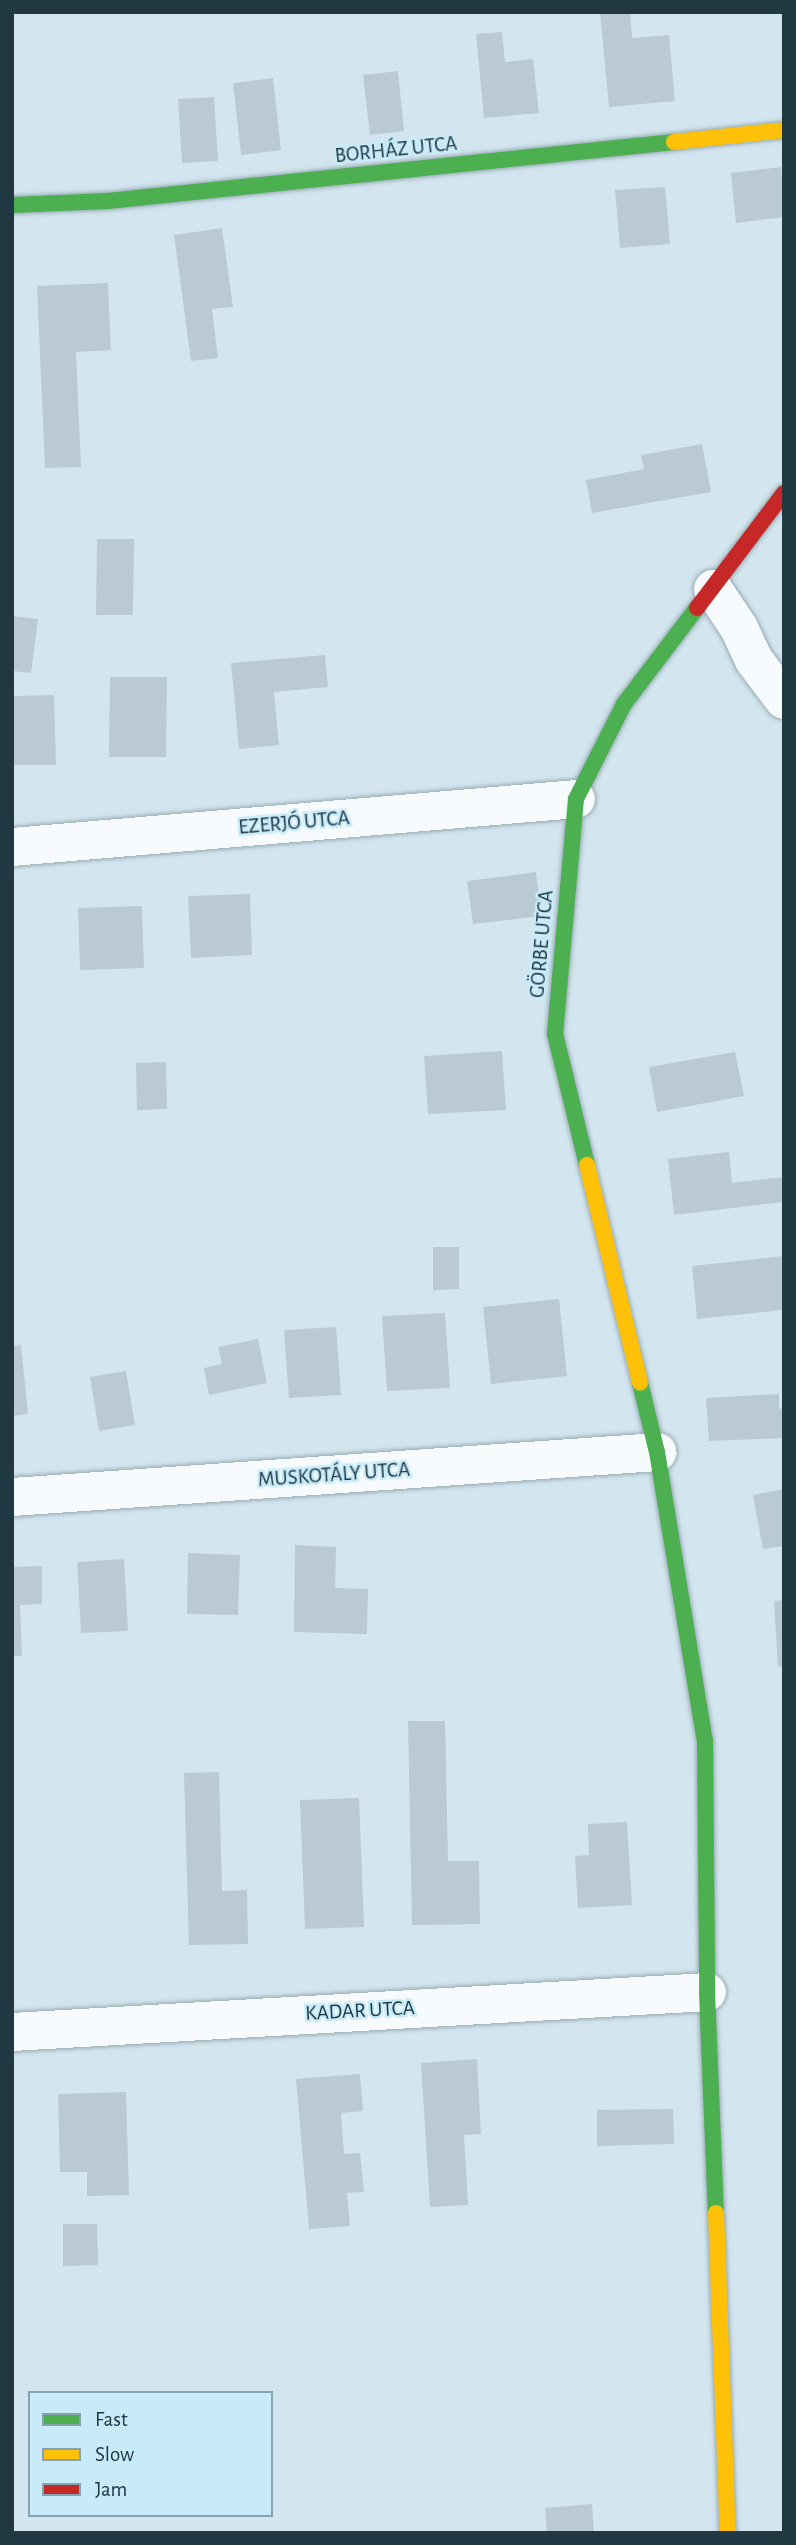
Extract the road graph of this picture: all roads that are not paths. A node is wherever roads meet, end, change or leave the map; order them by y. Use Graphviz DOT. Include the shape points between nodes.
graph roads {
  1 [pos="784,130"];
  2 [pos="12,205"];
  3 [pos="784,493"];
  4 [pos="713,589"];
  5 [pos="784,700"];
  6 [pos="576,799"];
  7 [pos="12,847"];
  8 [pos="657,1452"];
  9 [pos="12,1497"];
  10 [pos="707,1992"];
  11 [pos="12,2032"];
  12 [pos="727,2533"];
  1 -- 2 [label="street, BORHÁZ UTCA" via="108,201"];
  3 -- 4 [label="street, GÖRBE UTCA"];
  4 -- 5 [label="street" via="754,660"];
  4 -- 6 [label="street, GÖRBE UTCA" via="624,704"];
  6 -- 7 [label="street, EZERJÓ UTCA"];
  6 -- 8 [label="street, GÖRBE UTCA" via="555,1034"];
  8 -- 9 [label="street, MUSKOTÁLY UTCA"];
  8 -- 10 [label="street, GÖRBE UTCA" via="705,1741"];
  10 -- 11 [label="street, KADAR UTCA"];
  10 -- 12 [label="street, GÖRBE UTCA"];
}
